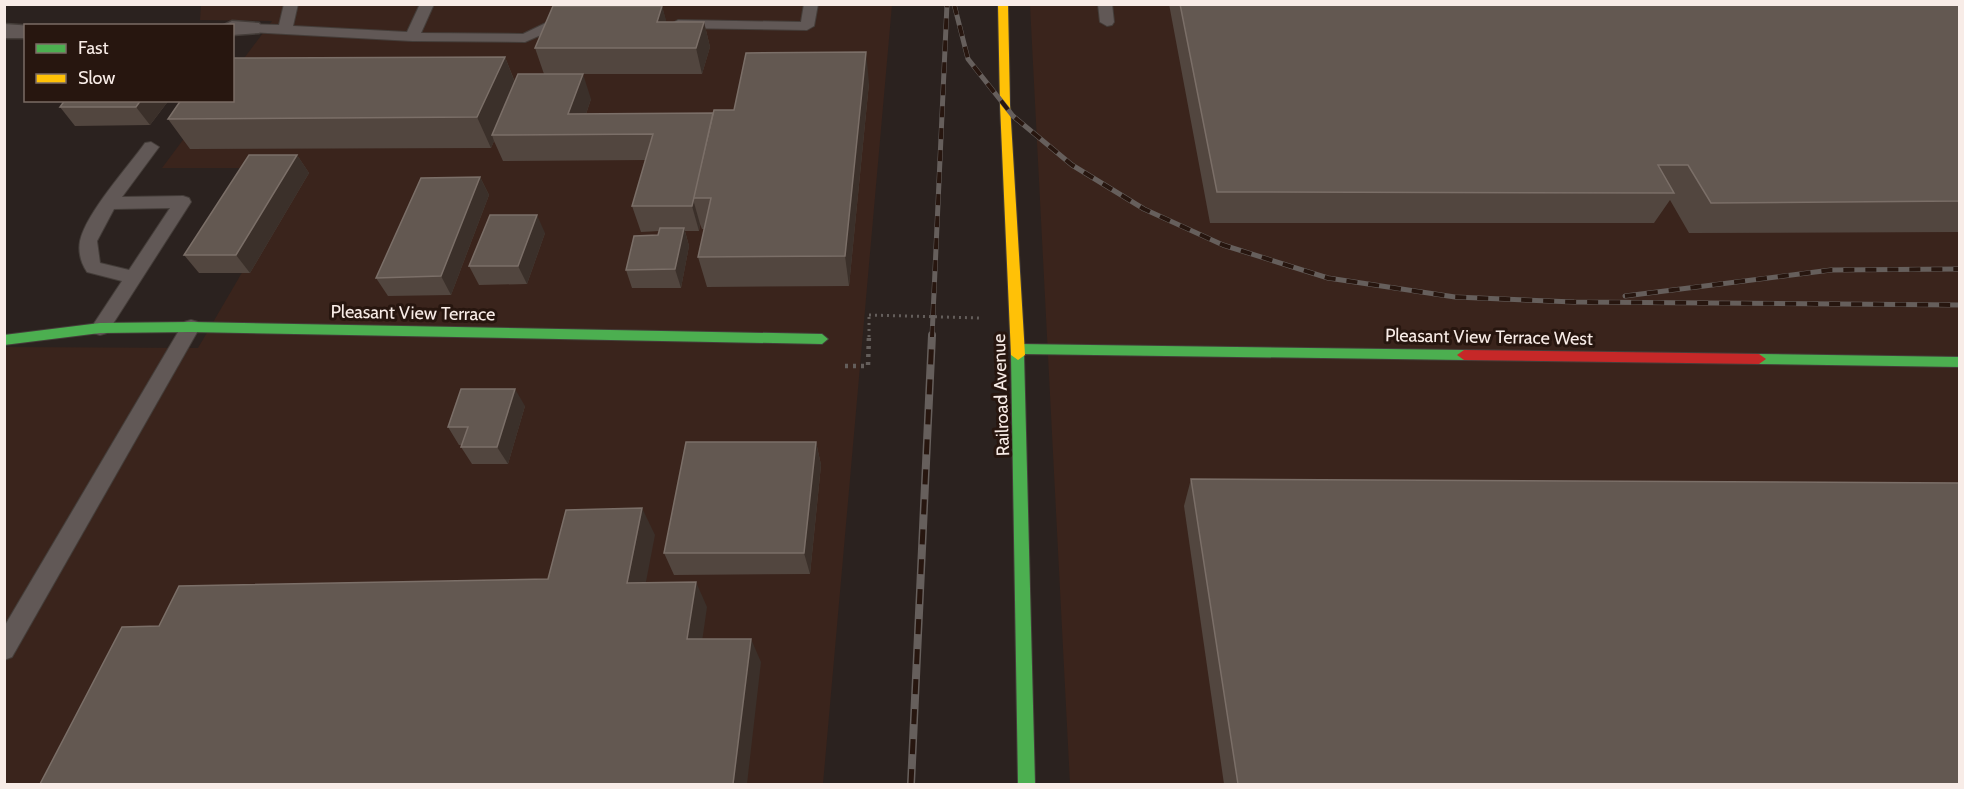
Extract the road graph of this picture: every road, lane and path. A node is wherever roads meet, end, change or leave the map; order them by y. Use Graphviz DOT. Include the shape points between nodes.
graph roads {
  1 [pos="291,4"];
  2 [pos="427,4"];
  3 [pos="811,4"];
  4 [pos="1003,4"];
  5 [pos="1105,4"];
  6 [pos="1107,22"];
  7 [pos="581,23"];
  8 [pos="664,24"];
  9 [pos="241,28"];
  10 [pos="285,30"];
  11 [pos="4,31"];
  12 [pos="24,31"];
  13 [pos="412,37"];
  14 [pos="151,147"];
  15 [pos="109,203"];
  16 [pos="134,277"];
  17 [pos="980,318"];
  18 [pos="191,327"];
  19 [pos="100,328"];
  20 [pos="822,339"];
  21 [pos="4,340"];
  22 [pos="1018,349"];
  23 [pos="1959,362"];
  24 [pos="868,366"];
  25 [pos="6,642"];
  26 [pos="1026,784"];
  1 -- 10 [label="lane"];
  2 -- 13 [label="lane"];
  3 -- 8 [label="lane" via="807,26"];
  4 -- 22 [label="street, Railroad Avenue"];
  5 -- 6 [label="lane"];
  7 -- 13 [label="lane" via="557,23 525,38"];
  9 -- 10 [label="lane"];
  10 -- 13 [label="lane"];
  11 -- 12 [label="street"];
  14 -- 15 [label="lane"];
  15 -- 16 [label="lane" via="92,232 87,252 93,268"];
  15 -- 16 [label="lane" via="183,202"];
  16 -- 19 [label="lane"];
  17 -- 24 [label="path, bridge" via="869,315"];
  18 -- 19 [label="street, Pleasant View Terrace"];
  18 -- 20 [label="street, Pleasant View Terrace"];
  18 -- 25 [label="lane"];
  19 -- 21 [label="street, Pleasant View Terrace"];
  22 -- 23 [label="street, Pleasant View Terrace West"];
  22 -- 26 [label="street, Railroad Avenue"];
}
